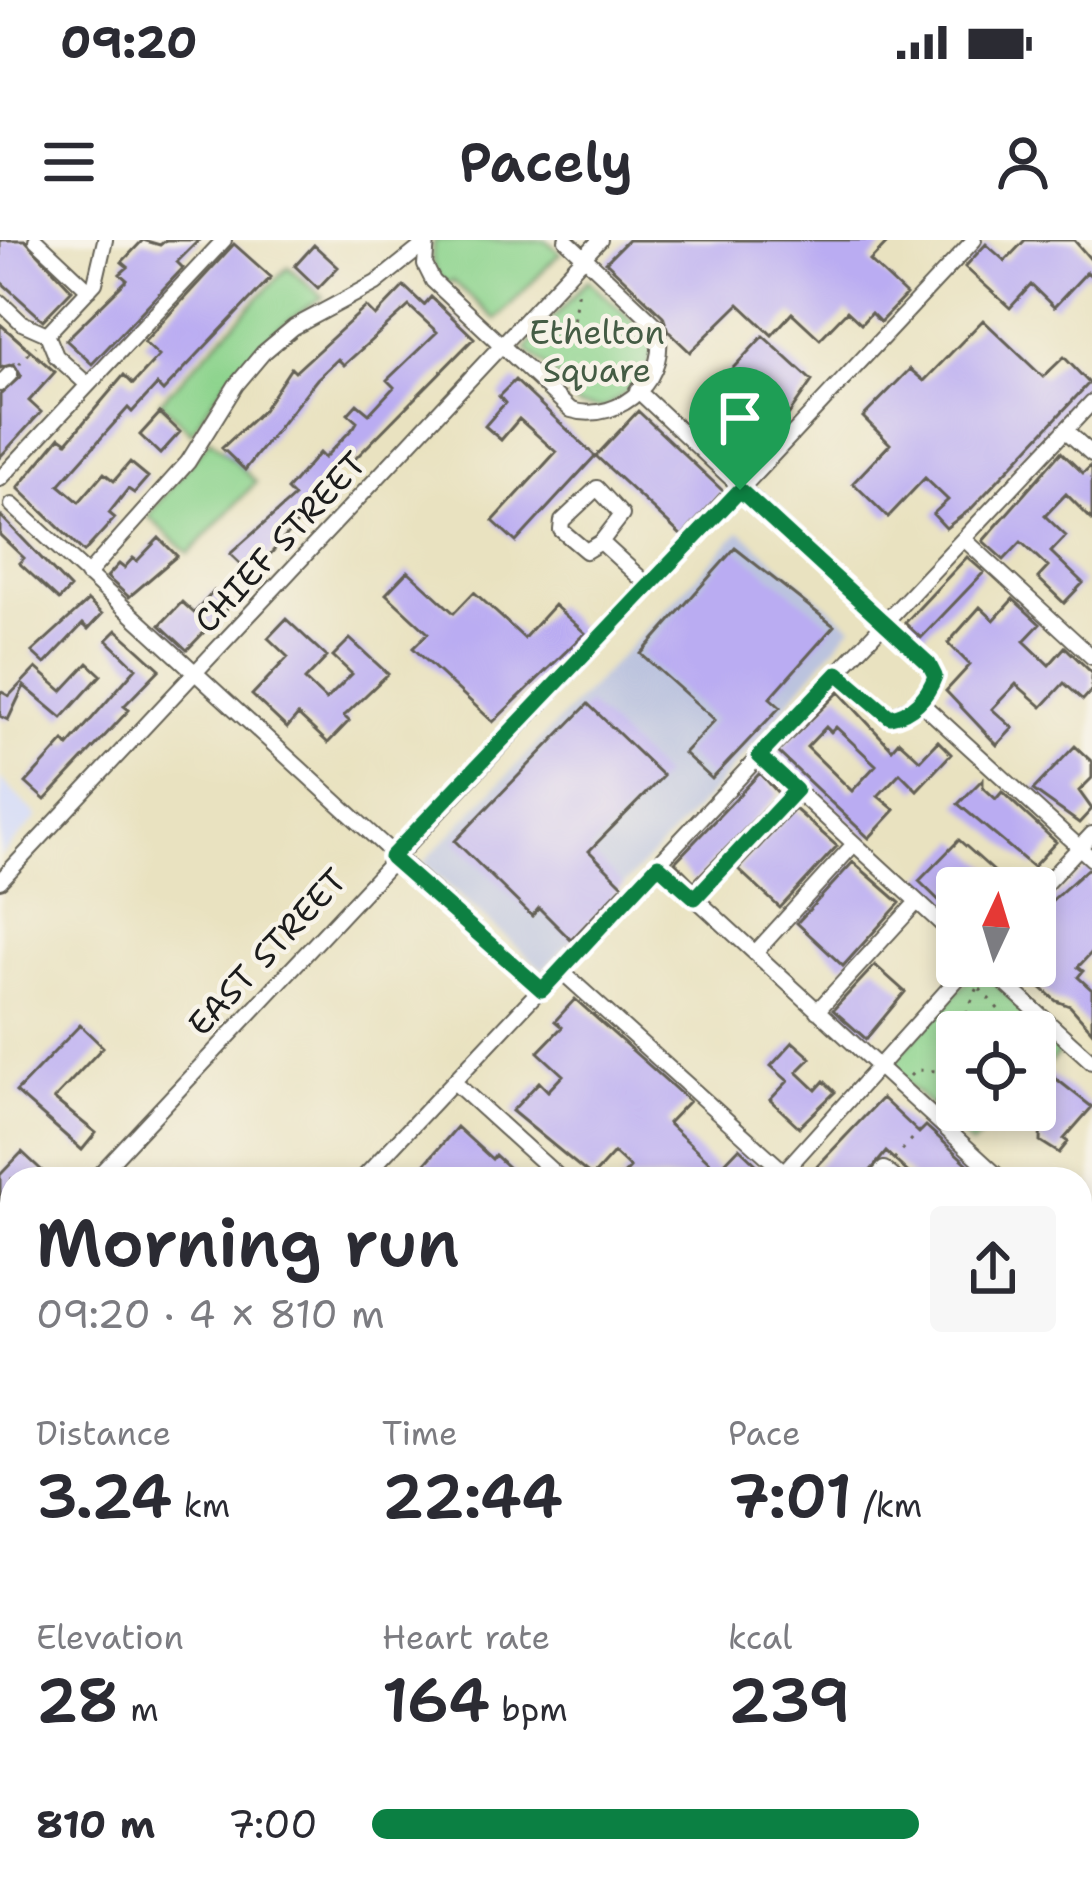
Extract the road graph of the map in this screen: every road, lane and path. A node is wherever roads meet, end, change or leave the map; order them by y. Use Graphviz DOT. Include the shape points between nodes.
graph roads {
  1 [pos="35,240"];
  2 [pos="105,240"];
  3 [pos="224,240"];
  4 [pos="566,240"];
  5 [pos="600,240"];
  6 [pos="974,240"];
  7 [pos="427,242"];
  8 [pos="21,253"];
  9 [pos="584,257"];
  10 [pos="402,261"];
  11 [pos="428,270"];
  12 [pos="578,288"];
  13 [pos="89,290"];
  14 [pos="0,302"];
  15 [pos="532,336"];
  16 [pos="41,340"];
  17 [pos="502,346"];
  18 [pos="5,379"];
  19 [pos="88,385"];
  20 [pos="637,390"];
  21 [pos="1092,402"];
  22 [pos="1065,430"];
  23 [pos="1092,454"];
  24 [pos="0,479"];
  25 [pos="740,490"];
  26 [pos="11,505"];
  27 [pos="964,539"];
  28 [pos="601,542"];
  29 [pos="87,575"];
  30 [pos="649,586"];
  31 [pos="882,624"];
  32 [pos="1092,657"];
  33 [pos="838,673"];
  34 [pos="193,674"];
  35 [pos="920,702"];
  36 [pos="759,756"];
  37 [pos="796,790"];
  38 [pos="1092,834"];
  39 [pos="854,844"];
  40 [pos="1080,848"];
  41 [pos="391,857"];
  42 [pos="1092,859"];
  43 [pos="658,865"];
  44 [pos="1056,873"];
  45 [pos="0,880"];
  46 [pos="695,898"];
  47 [pos="917,902"];
  48 [pos="936,919"];
  49 [pos="755,953"];
  50 [pos="560,970"];
  51 [pos="950,987"];
  52 [pos="1009,987"];
  53 [pos="978,988"];
  54 [pos="542,990"];
  55 [pos="817,1011"];
  56 [pos="966,1011"];
  57 [pos="999,1011"];
  58 [pos="1065,1037"];
  59 [pos="1056,1041"];
  60 [pos="1092,1062"];
  61 [pos="880,1067"];
  62 [pos="936,1071"];
  63 [pos="907,1080"];
  64 [pos="454,1082"];
  65 [pos="936,1103"];
  66 [pos="932,1110"];
  67 [pos="936,1110"];
  68 [pos="106,1167"];
  69 [pos="373,1167"];
  70 [pos="548,1167"];
  71 [pos="773,1167"];
  72 [pos="793,1167"];
  73 [pos="891,1167"];
  74 [pos="989,1167"];
  1 -- 8 [label="street"];
  1 -- 13 [label="street"];
  2 -- 13 [label="street"];
  3 -- 19 [label="street"];
  4 -- 9 [label="street"];
  5 -- 9 [label="street, CHIEF STREET"];
  6 -- 25 [label="street, EAST STREET"];
  7 -- 10 [label="street"];
  7 -- 11 [label="street"];
  9 -- 17 [label="street, CHIEF STREET"];
  9 -- 20 [label="street" via="662,340 660,363"];
  10 -- 11 [label="street"];
  10 -- 29 [label="street" via="263,353 188,462"];
  11 -- 17 [label="street"];
  12 -- 15 [label="path" via="573,322 555,335"];
  13 -- 16 [label="street"];
  14 -- 16 [label="street"];
  16 -- 18 [label="path"];
  16 -- 19 [label="street"];
  17 -- 20 [label="street" via="572,410 594,417 617,411"];
  17 -- 34 [label="street, CHIEF STREET"];
  19 -- 24 [label="street"];
  20 -- 25 [label="street"];
  21 -- 22 [label="street"];
  22 -- 23 [label="street"];
  22 -- 27 [label="street"];
  25 -- 30 [label="street, EAST STREET"];
  25 -- 31 [label="street"];
  26 -- 29 [label="street"];
  27 -- 31 [label="street"];
  27 -- 32 [label="street"];
  28 -- 28 [label="street" via="586,551 560,527 597,488 622,515"];
  28 -- 30 [label="street"];
  29 -- 34 [label="street"];
  30 -- 41 [label="street, EAST STREET"];
  31 -- 33 [label="street"];
  31 -- 35 [label="street" via="935,676"];
  33 -- 35 [label="street" via="890,717"];
  33 -- 36 [label="street"];
  34 -- 41 [label="street"];
  34 -- 45 [label="street, CHIEF STREET"];
  35 -- 40 [label="street"];
  36 -- 37 [label="street"];
  36 -- 43 [label="street"];
  37 -- 39 [label="street"];
  37 -- 46 [label="street"];
  38 -- 40 [label="street"];
  39 -- 47 [label="street"];
  39 -- 49 [label="street"];
  40 -- 42 [label="street"];
  40 -- 44 [label="street"];
  41 -- 54 [label="street"];
  41 -- 68 [label="street, EAST STREET"];
  43 -- 46 [label="street"];
  43 -- 50 [label="street"];
  46 -- 49 [label="street"];
  47 -- 48 [label="street"];
  47 -- 55 [label="street"];
  49 -- 55 [label="street"];
  50 -- 54 [label="street"];
  50 -- 71 [label="street"];
  51 -- 61 [label="street"];
  52 -- 58 [label="street"];
  53 -- 56 [label="path"];
  53 -- 57 [label="path"];
  54 -- 64 [label="street"];
  55 -- 61 [label="street"];
  58 -- 59 [label="path"];
  58 -- 60 [label="street"];
  61 -- 66 [label="street"];
  61 -- 72 [label="street"];
  62 -- 63 [label="path" via="916,1070"];
  64 -- 69 [label="street"];
  64 -- 70 [label="street"];
  65 -- 66 [label="path"];
  66 -- 67 [label="path"];
  66 -- 73 [label="path"];
  66 -- 74 [label="street"];
}
